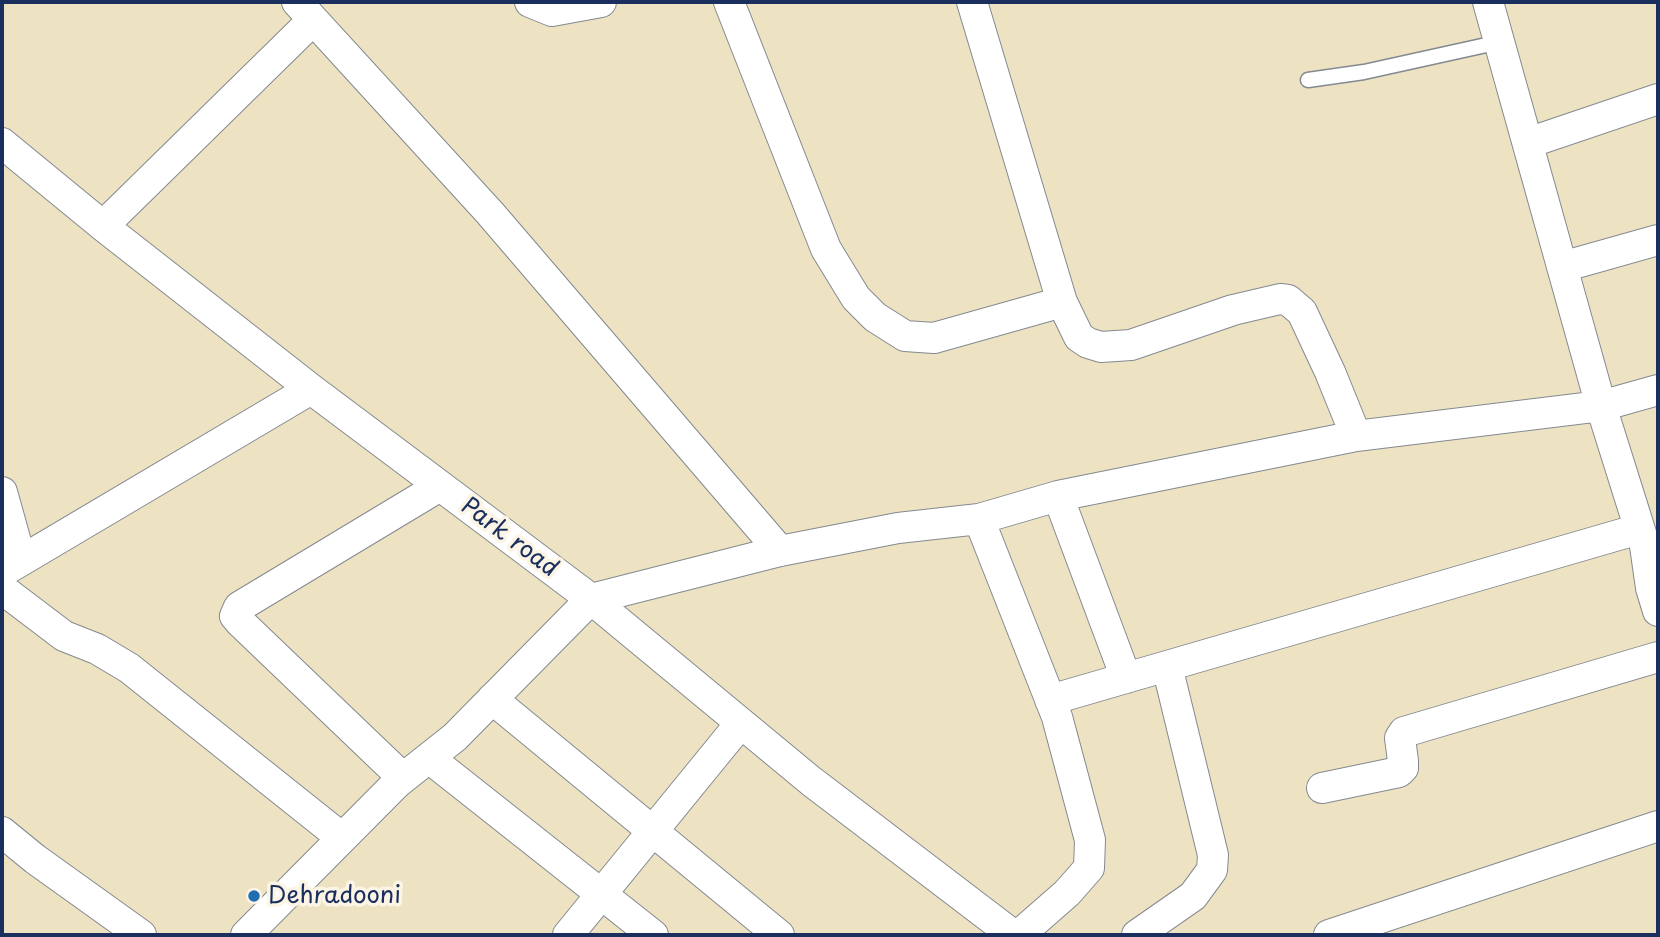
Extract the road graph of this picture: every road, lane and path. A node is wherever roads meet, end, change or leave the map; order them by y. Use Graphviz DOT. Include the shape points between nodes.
graph roads {
  1 [pos="530,2"];
  2 [pos="601,2"];
  3 [pos="729,2"];
  4 [pos="972,2"];
  5 [pos="1488,2"];
  6 [pos="305,11"];
  7 [pos="1500,42"];
  8 [pos="1308,80"];
  9 [pos="1658,99"];
  10 [pos="2,143"];
  11 [pos="1528,143"];
  12 [pos="103,226"];
  13 [pos="1658,240"];
  14 [pos="1562,267"];
  15 [pos="1062,302"];
  16 [pos="311,389"];
  17 [pos="1658,390"];
  18 [pos="1601,406"];
  19 [pos="1356,436"];
  20 [pos="440,486"];
  21 [pos="2,492"];
  22 [pos="1058,496"];
  23 [pos="979,519"];
  24 [pos="1639,529"];
  25 [pos="780,551"];
  26 [pos="11,566"];
  27 [pos="2,589"];
  28 [pos="1656,595"];
  29 [pos="591,599"];
  30 [pos="1658,657"];
  31 [pos="1167,666"];
  32 [pos="1126,678"];
  33 [pos="492,699"];
  34 [pos="1050,700"];
  35 [pos="740,724"];
  36 [pos="429,758"];
  37 [pos="403,778"];
  38 [pos="1322,788"];
  39 [pos="1658,826"];
  40 [pos="653,831"];
  41 [pos="2,832"];
  42 [pos="342,838"];
  43 [pos="601,894"];
  44 [pos="141,935"];
  45 [pos="246,935"];
  46 [pos="568,935"];
  47 [pos="653,935"];
  48 [pos="779,935"];
  49 [pos="1013,935"];
  50 [pos="1019,935"];
  51 [pos="1137,935"];
  52 [pos="1329,935"];
  1 -- 2 [label="street" via="552,11"];
  3 -- 15 [label="street" via="826,249 856,298 875,317 905,336 934,338"];
  4 -- 15 [label="street"];
  5 -- 7 [label="street"];
  6 -- 12 [label="street"];
  6 -- 25 [label="street" via="490,213"];
  7 -- 8 [label="lane"];
  7 -- 11 [label="street"];
  9 -- 11 [label="street"];
  10 -- 12 [label="street, Park road"];
  11 -- 14 [label="street"];
  12 -- 16 [label="street, Park road"];
  13 -- 14 [label="street"];
  14 -- 18 [label="street"];
  15 -- 19 [label="street" via="1079,337 1101,347 1131,345 1233,310 1288,300 1302,312"];
  16 -- 20 [label="street, Park road"];
  16 -- 26 [label="street"];
  17 -- 18 [label="street"];
  18 -- 19 [label="street"];
  18 -- 24 [label="street"];
  19 -- 22 [label="street"];
  20 -- 29 [label="street, Park road"];
  20 -- 37 [label="street" via="239,607 235,616"];
  21 -- 26 [label="street"];
  22 -- 23 [label="street"];
  22 -- 32 [label="street"];
  23 -- 25 [label="street" via="898,528"];
  23 -- 34 [label="street"];
  24 -- 28 [label="street"];
  24 -- 31 [label="street"];
  25 -- 29 [label="street"];
  27 -- 42 [label="street" via="64,636 97,649 140,676"];
  29 -- 33 [label="street"];
  29 -- 35 [label="street, Park road"];
  30 -- 38 [label="street" via="1404,732 1399,772"];
  31 -- 32 [label="street"];
  31 -- 51 [label="street" via="1213,855 1212,870 1193,896"];
  32 -- 34 [label="street"];
  33 -- 36 [label="street"];
  33 -- 40 [label="street"];
  34 -- 50 [label="street" via="1090,840 1089,868 1068,893"];
  35 -- 40 [label="street"];
  35 -- 49 [label="street, Park road"];
  36 -- 37 [label="street"];
  36 -- 43 [label="street"];
  37 -- 42 [label="street"];
  39 -- 52 [label="street"];
  40 -- 43 [label="street"];
  40 -- 48 [label="street"];
  41 -- 44 [label="street"];
  42 -- 45 [label="street"];
  43 -- 46 [label="street"];
  43 -- 47 [label="street"];
}
